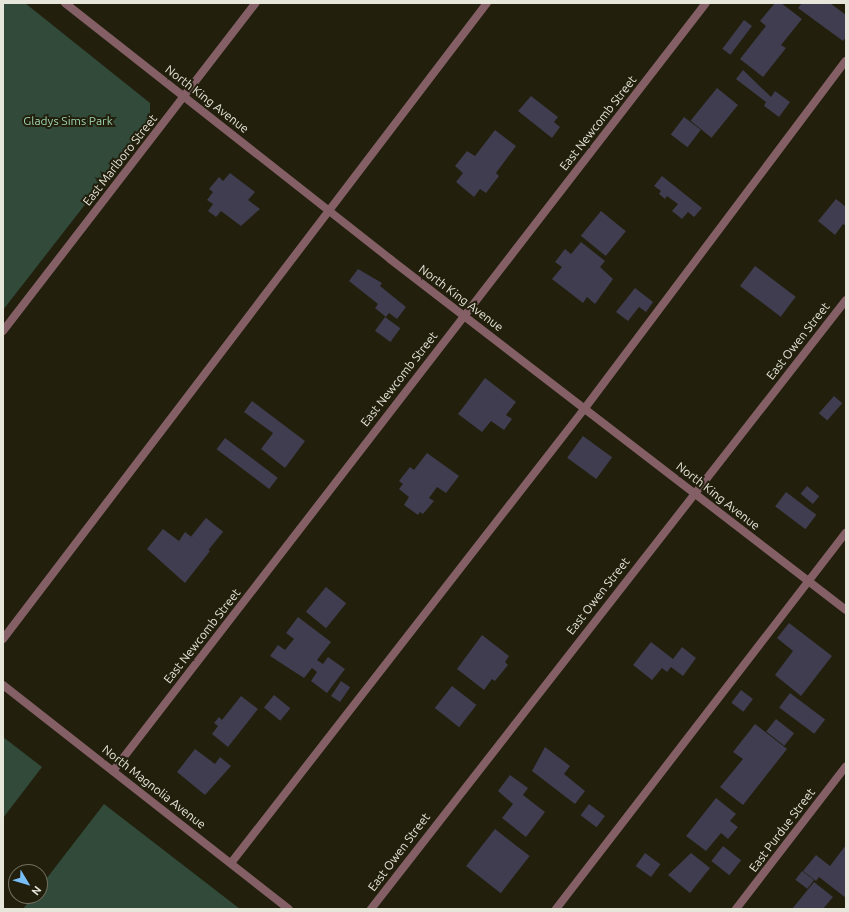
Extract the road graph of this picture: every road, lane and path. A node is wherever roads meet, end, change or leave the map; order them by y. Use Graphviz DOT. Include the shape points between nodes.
graph roads {
  1 [pos="65,3"];
  2 [pos="256,3"];
  3 [pos="487,3"];
  4 [pos="706,3"];
  5 [pos="846,61"];
  6 [pos="184,96"];
  7 [pos="327,209"];
  8 [pos="846,300"];
  9 [pos="464,315"];
  10 [pos="3,330"];
  11 [pos="585,408"];
  12 [pos="694,493"];
  13 [pos="846,533"];
  14 [pos="809,581"];
  15 [pos="846,610"];
  16 [pos="3,639"];
  17 [pos="3,684"];
  18 [pos="846,766"];
  19 [pos="113,771"];
  20 [pos="231,863"];
  21 [pos="289,909"];
  22 [pos="372,909"];
  23 [pos="556,909"];
  24 [pos="736,909"];
  1 -- 6 [label="street, North King Avenue"];
  2 -- 6 [label="street, East Marlboro Street"];
  3 -- 7 [label="street"];
  4 -- 9 [label="street, East Newcomb Street"];
  5 -- 11 [label="street"];
  6 -- 7 [label="street, North King Avenue"];
  6 -- 10 [label="street, East Marlboro Street"];
  7 -- 9 [label="street, North King Avenue"];
  7 -- 16 [label="street"];
  8 -- 12 [label="street, East Owen Street"];
  9 -- 11 [label="street, North King Avenue"];
  9 -- 19 [label="street, East Newcomb Street"];
  11 -- 12 [label="street, North King Avenue"];
  11 -- 20 [label="street"];
  12 -- 14 [label="street, North King Avenue"];
  12 -- 22 [label="street, East Owen Street"];
  13 -- 14 [label="street"];
  14 -- 15 [label="street, North King Avenue"];
  14 -- 23 [label="street"];
  17 -- 19 [label="street, North Magnolia Avenue"];
  18 -- 24 [label="street, East Purdue Street"];
  19 -- 20 [label="street, North Magnolia Avenue"];
  20 -- 21 [label="street, North Magnolia Avenue"];
}
